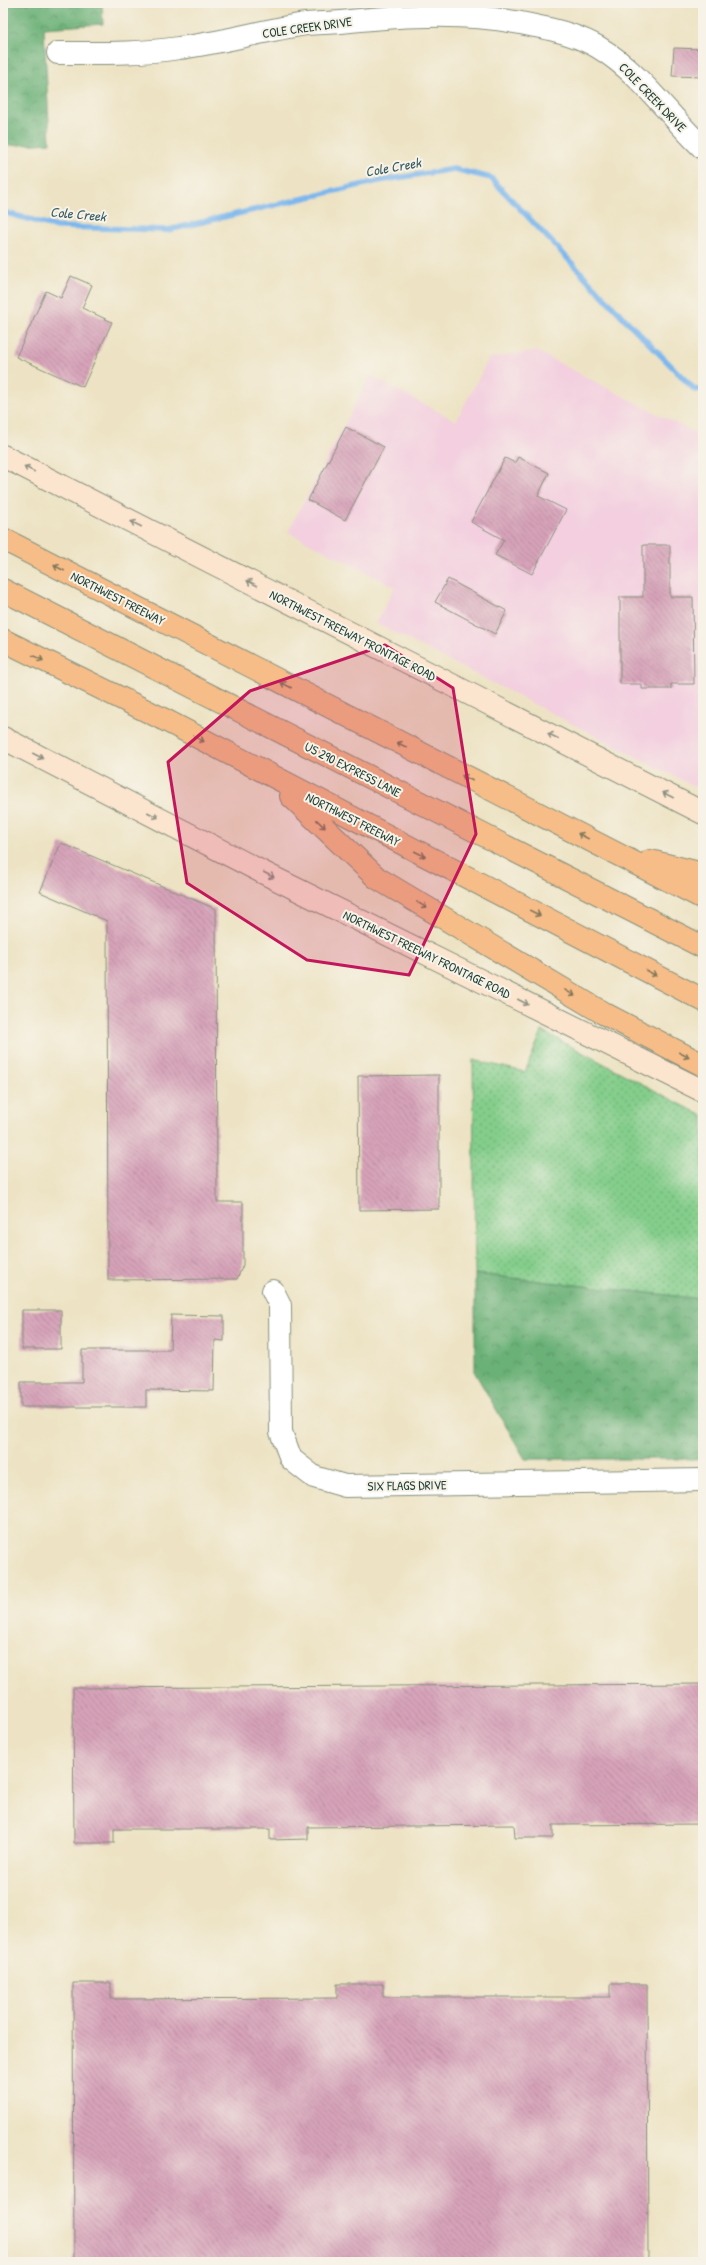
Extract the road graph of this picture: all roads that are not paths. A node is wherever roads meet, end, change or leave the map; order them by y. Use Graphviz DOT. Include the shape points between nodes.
graph roads {
  1 [pos="58,53"];
  2 [pos="703,148"];
  3 [pos="3,456"];
  4 [pos="3,539"];
  5 [pos="3,590"];
  6 [pos="3,640"];
  7 [pos="3,738"];
  8 [pos="273,778"];
  9 [pos="703,813"];
  10 [pos="618,854"];
  11 [pos="703,874"];
  12 [pos="703,898"];
  13 [pos="703,947"];
  14 [pos="703,1000"];
  15 [pos="703,1065"];
  16 [pos="703,1091"];
  17 [pos="273,1291"];
  18 [pos="703,1480"];
  1 -- 2 [label="street, COLE CREEK DRIVE" via="131,53 179,48 307,24 385,17 458,15 508,20 576,37 615,58"];
  9 -- 3 [label="main road, NORTHWEST FREEWAY FRONTAGE ROAD, one-way"];
  10 -- 4 [label="highway, NORTHWEST FREEWAY, one-way"];
  5 -- 13 [label="highway, US 290 EXPRESS LANE"];
  6 -- 8 [label="highway, NORTHWEST FREEWAY, one-way" via="165,720"];
  7 -- 16 [label="main road, NORTHWEST FREEWAY FRONTAGE ROAD, one-way" via="264,873"];
  8 -- 14 [label="highway, NORTHWEST FREEWAY, one-way"];
  8 -- 15 [label="highway, one-way" via="378,878 603,1013"];
  10 -- 11 [label="highway"];
  10 -- 12 [label="highway, NORTHWEST FREEWAY"];
  17 -- 18 [label="street, SIX FLAGS DRIVE" via="280,1305 281,1432 291,1459 314,1477 345,1486"];
}
